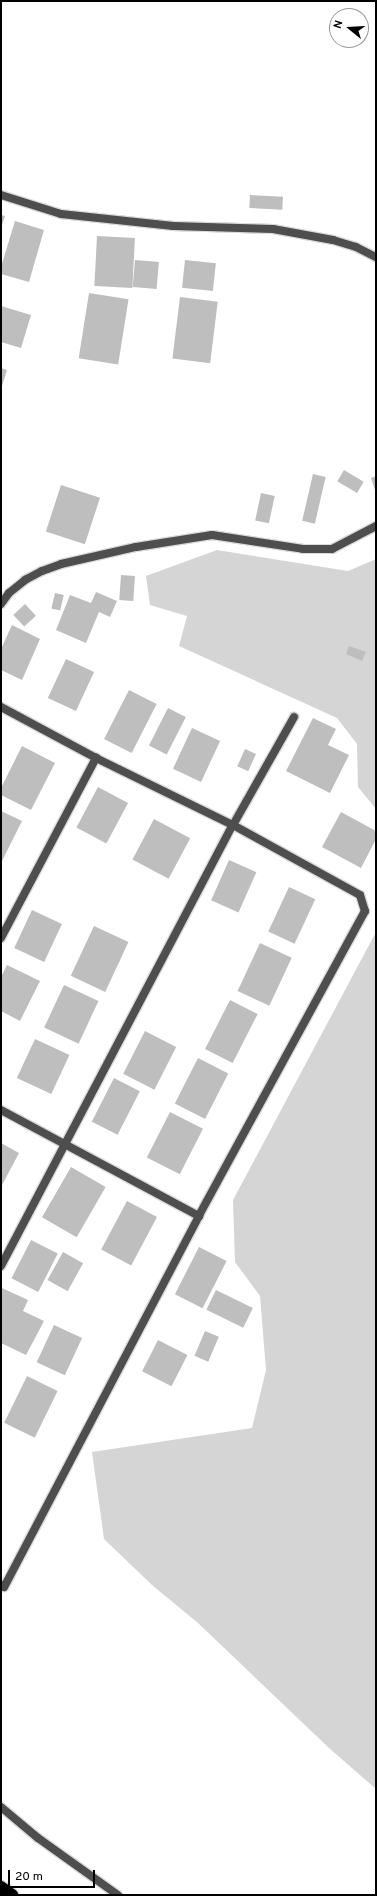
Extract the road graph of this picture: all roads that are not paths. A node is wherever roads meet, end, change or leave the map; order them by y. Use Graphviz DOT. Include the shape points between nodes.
graph roads {
  1 [pos="1,195"];
  2 [pos="376,257"];
  3 [pos="376,526"];
  4 [pos="1,604"];
  5 [pos="1,707"];
  6 [pos="294,717"];
  7 [pos="96,758"];
  8 [pos="234,825"];
  9 [pos="1,938"];
  10 [pos="1,1110"];
  11 [pos="66,1145"];
  12 [pos="199,1216"];
  13 [pos="1,1266"];
  14 [pos="1,1585"];
  15 [pos="1,1807"];
  16 [pos="1,1887"];
  17 [pos="12,1895"];
  18 [pos="118,1895"];
  1 -- 2 [label="street" via="61,214 173,226 273,229 333,240"];
  3 -- 4 [label="street" via="332,548 303,549 212,535 136,547 61,564 42,571 25,580 9,593"];
  5 -- 7 [label="street"];
  6 -- 8 [label="street"];
  7 -- 8 [label="street"];
  7 -- 9 [label="street"];
  8 -- 11 [label="street"];
  8 -- 12 [label="street" via="360,895 365,911"];
  10 -- 11 [label="street"];
  11 -- 12 [label="street"];
  11 -- 13 [label="street"];
  12 -- 14 [label="street" via="4,1587"];
  15 -- 18 [label="street" via="38,1838"];
  16 -- 17 [label="highway"];
}
